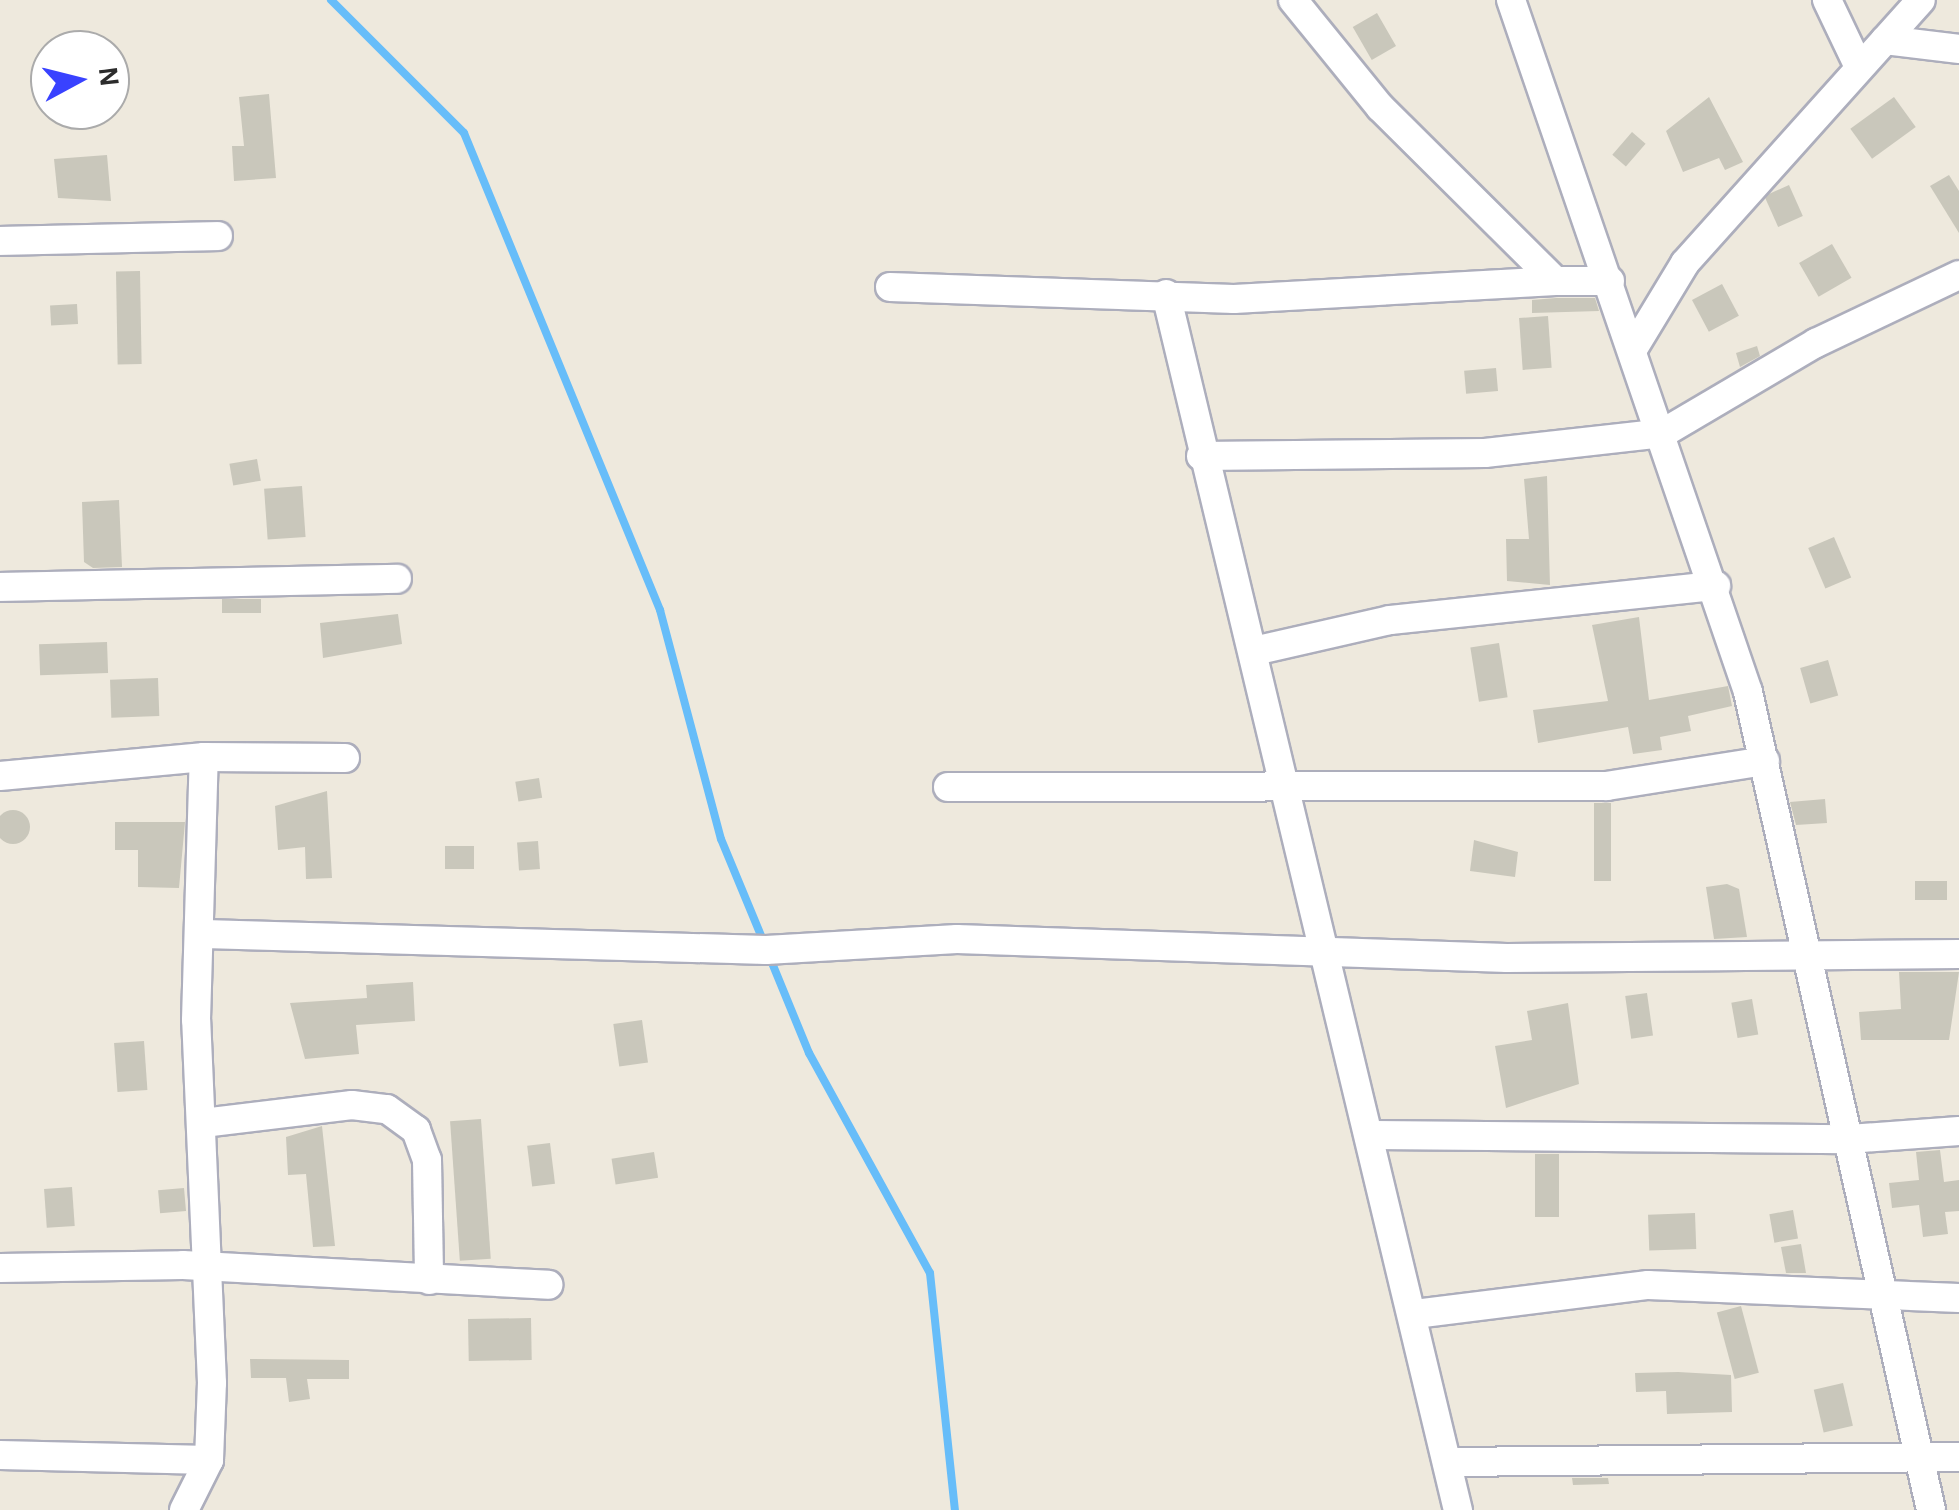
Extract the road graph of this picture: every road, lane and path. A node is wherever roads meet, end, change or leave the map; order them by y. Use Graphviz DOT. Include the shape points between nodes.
graph roads {
  1 [pos="1292,0"];
  2 [pos="1511,0"];
  3 [pos="1827,0"];
  4 [pos="1921,0"];
  5 [pos="1885,40"];
  6 [pos="1959,49"];
  7 [pos="1859,67"];
  8 [pos="218,236"];
  9 [pos="0,240"];
  10 [pos="1959,275"];
  11 [pos="1554,281"];
  12 [pos="1610,282"];
  13 [pos="890,288"];
  14 [pos="1166,294"];
  15 [pos="1632,349"];
  16 [pos="1663,433"];
  17 [pos="1201,456"];
  18 [pos="397,580"];
  19 [pos="1716,586"];
  20 [pos="0,587"];
  21 [pos="1254,651"];
  22 [pos="204,757"];
  23 [pos="345,758"];
  24 [pos="1765,761"];
  25 [pos="0,776"];
  26 [pos="948,787"];
  27 [pos="1284,788"];
  28 [pos="204,934"];
  29 [pos="1320,954"];
  30 [pos="1959,954"];
  31 [pos="1813,955"];
  32 [pos="203,1123"];
  33 [pos="1959,1130"];
  34 [pos="1375,1135"];
  35 [pos="1849,1139"];
  36 [pos="0,1268"];
  37 [pos="210,1269"];
  38 [pos="429,1280"];
  39 [pos="548,1285"];
  40 [pos="1959,1298"];
  41 [pos="1886,1301"];
  42 [pos="1415,1314"];
  43 [pos="0,1454"];
  44 [pos="1959,1458"];
  45 [pos="1920,1459"];
  46 [pos="209,1460"];
  47 [pos="1447,1462"];
  48 [pos="184,1510"];
  49 [pos="1458,1510"];
  50 [pos="1931,1510"];
  1 -- 11 [label="street" via="1380,108"];
  2 -- 12 [label="street"];
  3 -- 7 [label="street"];
  4 -- 5 [label="street"];
  5 -- 6 [label="street"];
  5 -- 7 [label="street"];
  7 -- 15 [label="street" via="1686,264"];
  8 -- 9 [label="street"];
  10 -- 16 [label="street" via="1816,343"];
  11 -- 12 [label="street"];
  11 -- 14 [label="street"];
  12 -- 15 [label="street"];
  13 -- 14 [label="street"];
  14 -- 17 [label="street"];
  15 -- 16 [label="street"];
  16 -- 17 [label="street" via="1485,453"];
  16 -- 19 [label="street"];
  17 -- 21 [label="street"];
  18 -- 20 [label="street"];
  19 -- 21 [label="street" via="1390,620"];
  19 -- 24 [label="street"];
  21 -- 27 [label="street"];
  22 -- 23 [label="street"];
  22 -- 25 [label="street"];
  22 -- 28 [label="street"];
  24 -- 27 [label="street" via="1607,786"];
  24 -- 31 [label="street"];
  26 -- 27 [label="street"];
  27 -- 29 [label="street"];
  28 -- 29 [label="street" via="766,950 956,938"];
  28 -- 32 [label="street" via="196,1020"];
  29 -- 31 [label="street"];
  29 -- 34 [label="street"];
  30 -- 31 [label="street"];
  31 -- 35 [label="street"];
  32 -- 37 [label="street"];
  32 -- 38 [label="street" via="352,1105 387,1109 416,1130 426,1160"];
  33 -- 35 [label="street"];
  34 -- 35 [label="street"];
  34 -- 42 [label="street"];
  35 -- 41 [label="street"];
  36 -- 37 [label="street"];
  37 -- 38 [label="street"];
  37 -- 46 [label="street"];
  38 -- 39 [label="street"];
  40 -- 41 [label="street"];
  41 -- 42 [label="street" via="1648,1285"];
  41 -- 45 [label="street"];
  42 -- 47 [label="street"];
  43 -- 46 [label="street"];
  44 -- 45 [label="street"];
  45 -- 47 [label="street"];
  45 -- 50 [label="street"];
  46 -- 48 [label="street"];
  47 -- 49 [label="street"];
}
